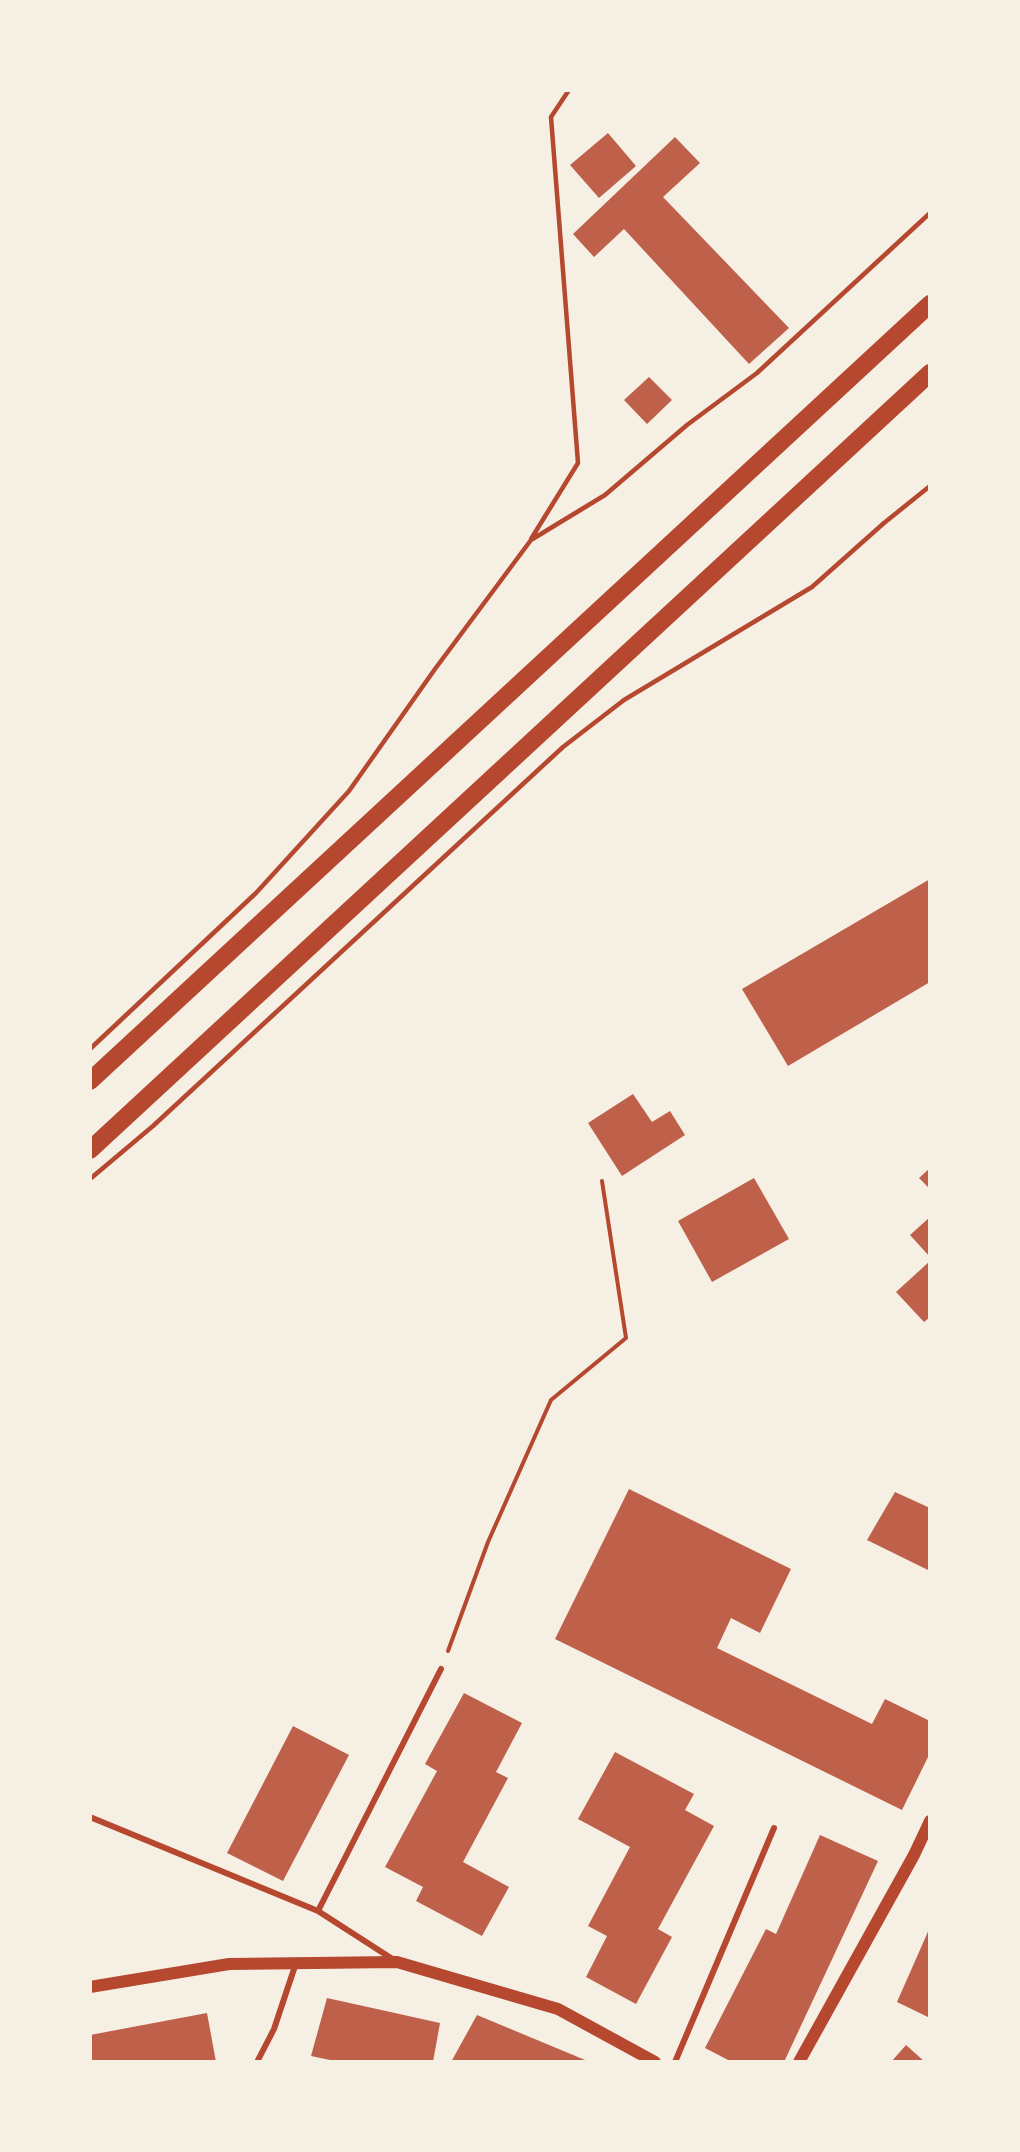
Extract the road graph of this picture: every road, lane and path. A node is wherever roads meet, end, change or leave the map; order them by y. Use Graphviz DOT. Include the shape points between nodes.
graph roads {
  1 [pos="568,90"];
  2 [pos="930,213"];
  3 [pos="930,304"];
  4 [pos="930,373"];
  5 [pos="930,486"];
  6 [pos="531,540"];
  7 [pos="90,1049"];
  8 [pos="90,1081"];
  9 [pos="90,1150"];
  10 [pos="90,1179"];
  11 [pos="602,1181"];
  12 [pos="441,1669"];
  13 [pos="90,1817"];
  14 [pos="930,1821"];
  15 [pos="774,1828"];
  16 [pos="318,1911"];
  17 [pos="397,1962"];
  18 [pos="296,1963"];
  19 [pos="90,1987"];
  20 [pos="257,2062"];
  21 [pos="655,2062"];
  22 [pos="675,2062"];
  23 [pos="799,2062"];
  1 -- 6 [label="lane" via="551,117 578,463"];
  2 -- 6 [label="lane" via="757,373 687,425 605,495"];
  3 -- 8 [label="highway"];
  4 -- 9 [label="highway"];
  5 -- 10 [label="lane" via="812,587 624,700 563,747 162,1118"];
  6 -- 7 [label="lane" via="349,791 256,893"];
  11 -- 12 [label="path" via="626,1338 551,1400 488,1542"];
  12 -- 16 [label="street"];
  13 -- 16 [label="street"];
  14 -- 23 [label="main road"];
  15 -- 22 [label="street"];
  16 -- 17 [label="street"];
  17 -- 18 [label="main road"];
  17 -- 21 [label="main road" via="558,2009"];
  18 -- 19 [label="main road" via="230,1964"];
  18 -- 20 [label="street" via="274,2029"];
}
